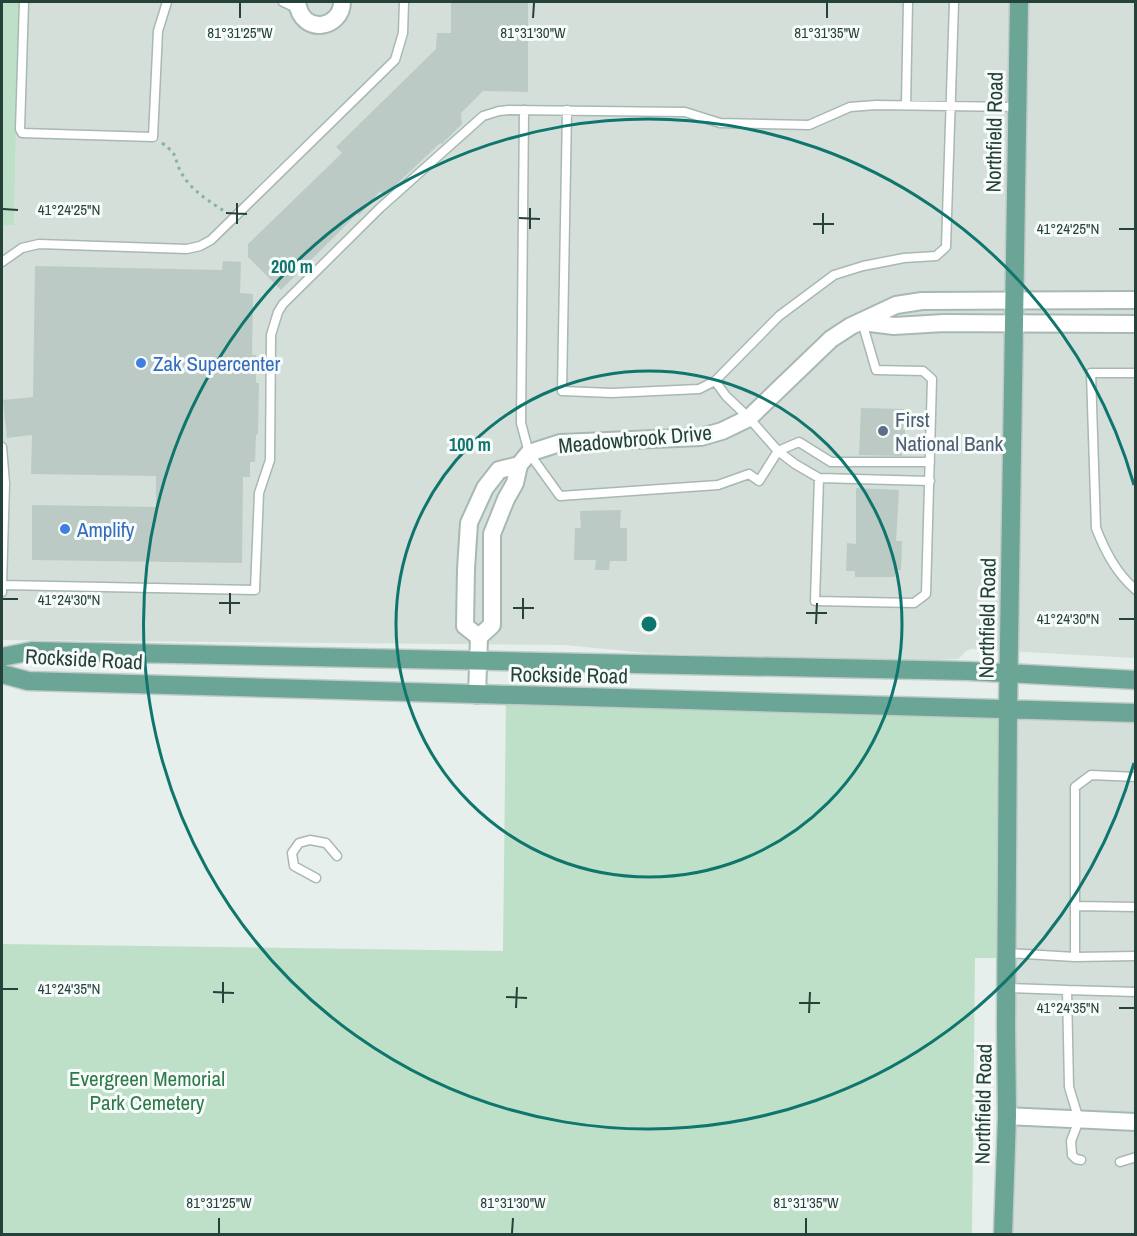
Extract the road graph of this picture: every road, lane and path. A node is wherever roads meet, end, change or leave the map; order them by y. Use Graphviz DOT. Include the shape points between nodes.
graph roads {
  1 [pos="24,2"];
  2 [pos="167,2"];
  3 [pos="342,2"];
  4 [pos="404,2"];
  5 [pos="908,2"];
  6 [pos="954,2"];
  7 [pos="1019,2"];
  8 [pos="293,4"];
  9 [pos="906,105"];
  10 [pos="952,105"];
  11 [pos="1017,107"];
  12 [pos="525,110"];
  13 [pos="567,110"];
  14 [pos="153,137"];
  15 [pos="234,217"];
  16 [pos="2,262"];
  17 [pos="1013,299"];
  18 [pos="1136,300"];
  19 [pos="862,322"];
  20 [pos="1013,323"];
  21 [pos="1136,324"];
  22 [pos="1136,373"];
  23 [pos="715,381"];
  24 [pos="749,418"];
  25 [pos="2,447"];
  26 [pos="778,451"];
  27 [pos="524,459"];
  28 [pos="930,462"];
  29 [pos="819,478"];
  30 [pos="930,480"];
  31 [pos="2,585"];
  32 [pos="1136,590"];
  33 [pos="2,592"];
  34 [pos="479,637"];
  35 [pos="2,657"];
  36 [pos="477,662"];
  37 [pos="2,674"];
  38 [pos="1008,674"];
  39 [pos="1136,680"];
  40 [pos="477,695"];
  41 [pos="1008,708"];
  42 [pos="1136,713"];
  43 [pos="1136,777"];
  44 [pos="337,856"];
  45 [pos="316,878"];
  46 [pos="1075,906"];
  47 [pos="1136,907"];
  48 [pos="1007,953"];
  49 [pos="1136,956"];
  50 [pos="1076,957"];
  51 [pos="1007,988"];
  52 [pos="1067,990"];
  53 [pos="1136,992"];
  54 [pos="1007,1116"];
  55 [pos="1079,1120"];
  56 [pos="1136,1122"];
  57 [pos="1136,1157"];
  58 [pos="1081,1160"];
  59 [pos="1120,1162"];
  60 [pos="1003,1234"];
  1 -- 14 [label="lane" via="22,133"];
  2 -- 14 [label="lane" via="158,31"];
  3 -- 8 [label="street" via="342,9 325,24 304,20"];
  4 -- 15 [label="lane" via="403,33 395,60"];
  5 -- 9 [label="lane"];
  6 -- 10 [label="lane"];
  7 -- 11 [label="main road, Northfield Road"];
  9 -- 10 [label="lane"];
  9 -- 13 [label="lane" via="850,107 808,125 720,123 685,111"];
  10 -- 11 [label="lane"];
  10 -- 23 [label="lane" via="946,247 936,256 904,258 834,275 779,316"];
  11 -- 17 [label="main road, Northfield Road"];
  12 -- 13 [label="lane"];
  12 -- 27 [label="lane" via="521,423"];
  12 -- 31 [label="lane" via="483,116 380,208 278,312 271,335 270,460 260,493 255,590"];
  13 -- 23 [label="lane" via="562,391 660,392 699,389"];
  14 -- 15 [label="path" via="175,152 182,173 201,196"];
  15 -- 16 [label="lane" via="211,240 187,249 39,244 22,248"];
  17 -- 18 [label="street, Meadowbrook Drive"];
  17 -- 19 [label="street, Meadowbrook Drive" via="922,301 896,305"];
  17 -- 20 [label="main road, Northfield Road"];
  19 -- 20 [label="street" via="894,326"];
  19 -- 24 [label="street, Meadowbrook Drive" via="831,339"];
  19 -- 28 [label="lane" via="876,370 923,371 932,379"];
  20 -- 21 [label="street"];
  20 -- 38 [label="main road, Northfield Road"];
  22 -- 32 [label="lane" via="1091,373 1096,528 1117,570"];
  23 -- 24 [label="lane"];
  24 -- 26 [label="lane"];
  24 -- 27 [label="street, Meadowbrook Drive" via="701,437 581,440 560,443"];
  25 -- 31 [label="lane"];
  26 -- 27 [label="lane" via="759,481 749,474 718,485 560,496"];
  26 -- 28 [label="lane" via="799,442 831,462"];
  26 -- 29 [label="lane"];
  27 -- 34 [label="street" via="492,534 492,626"];
  27 -- 34 [label="street, Meadowbrook Drive" via="499,470 485,488 469,523 465,626"];
  28 -- 30 [label="lane"];
  29 -- 30 [label="lane"];
  29 -- 30 [label="lane" via="815,601 914,603 926,594"];
  31 -- 33 [label="lane"];
  34 -- 36 [label="street"];
  35 -- 36 [label="main road, Rockside Road" via="32,651"];
  36 -- 38 [label="main road, Rockside Road"];
  36 -- 40 [label="street"];
  37 -- 40 [label="main road, Rockside Road" via="28,681"];
  38 -- 39 [label="main road, Rockside Road"];
  38 -- 41 [label="main road, Northfield Road"];
  40 -- 41 [label="main road, Rockside Road"];
  41 -- 42 [label="main road, Rockside Road"];
  41 -- 48 [label="main road, Northfield Road"];
  43 -- 46 [label="lane" via="1091,775 1075,787"];
  44 -- 45 [label="lane" via="326,843 299,843 292,853 294,866"];
  46 -- 47 [label="lane"];
  46 -- 50 [label="lane"];
  48 -- 50 [label="lane"];
  48 -- 51 [label="main road, Northfield Road"];
  49 -- 50 [label="lane"];
  51 -- 52 [label="lane"];
  51 -- 54 [label="main road, Northfield Road"];
  52 -- 53 [label="lane"];
  52 -- 55 [label="lane" via="1069,1087"];
  54 -- 55 [label="street"];
  54 -- 60 [label="main road, Northfield Road"];
  55 -- 56 [label="street"];
  55 -- 58 [label="lane" via="1071,1150"];
  57 -- 59 [label="lane"];
}
